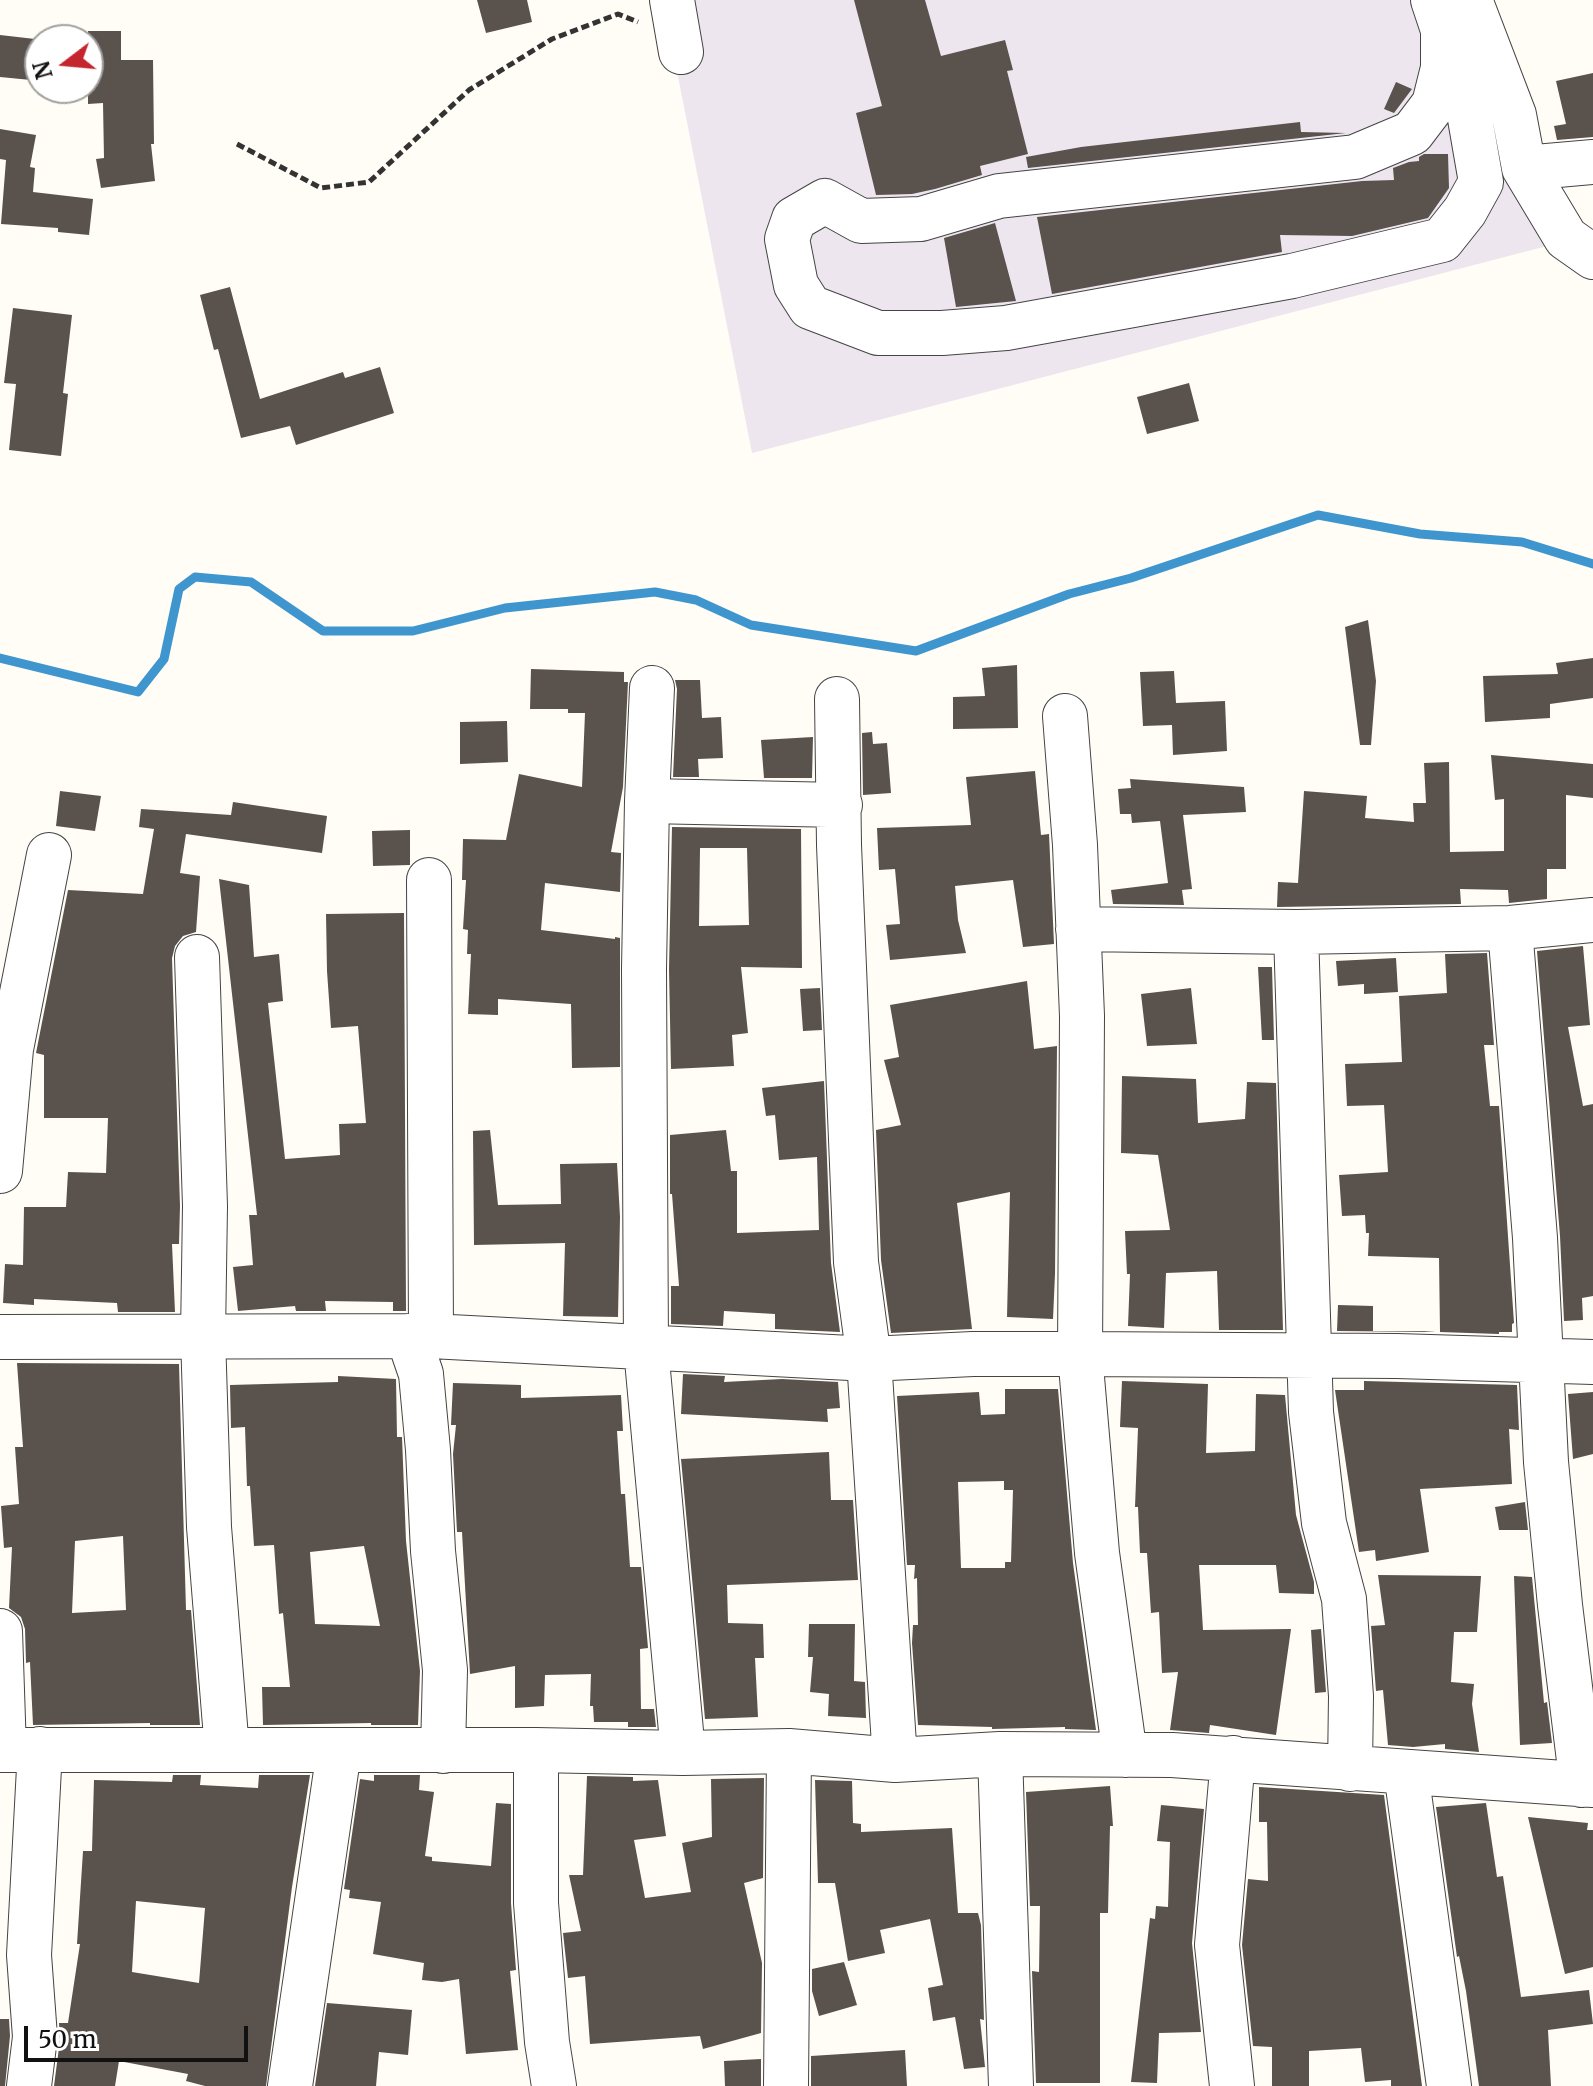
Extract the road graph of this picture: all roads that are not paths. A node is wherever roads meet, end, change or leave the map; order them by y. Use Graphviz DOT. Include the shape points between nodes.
graph roads {
  1 [pos="672,0"];
  2 [pos="1449,10"];
  3 [pos="681,52"];
  4 [pos="1593,162"];
  5 [pos="1524,168"];
  6 [pos="1580,248"];
  7 [pos="652,688"];
  8 [pos="837,699"];
  9 [pos="1065,716"];
  10 [pos="647,801"];
  11 [pos="840,805"];
  12 [pos="49,855"];
  13 [pos="429,880"];
  14 [pos="1592,920"];
  15 [pos="1510,928"];
  16 [pos="1593,928"];
  17 [pos="1078,929"];
  18 [pos="1296,932"];
  19 [pos="197,957"];
  20 [pos="0,1171"];
  21 [pos="203,1336"];
  22 [pos="419,1336"];
  23 [pos="0,1337"];
  24 [pos="646,1349"];
  25 [pos="1080,1354"];
  26 [pos="1310,1356"];
  27 [pos="869,1359"];
  28 [pos="1540,1359"];
  29 [pos="1593,1362"];
  30 [pos="0,1631"];
  31 [pos="15,1750"];
  32 [pos="227,1750"];
  33 [pos="536,1750"];
  34 [pos="339,1751"];
  35 [pos="443,1751"];
  36 [pos="789,1751"];
  37 [pos="683,1753"];
  38 [pos="1000,1754"];
  39 [pos="1125,1755"];
  40 [pos="1233,1758"];
  41 [pos="895,1760"];
  42 [pos="1350,1769"];
  43 [pos="1406,1772"];
  44 [pos="1587,1785"];
  45 [pos="29,2086"];
  46 [pos="290,2086"];
  47 [pos="554,2086"];
  48 [pos="786,2086"];
  49 [pos="1011,2086"];
  50 [pos="1232,2086"];
  51 [pos="1449,2086"];
  1 -- 3 [label="street"];
  2 -- 2 [label="street" via="1481,182 1442,240 1292,276 1006,328 942,333 878,333 810,307 796,285 787,239 794,219 825,201 861,221 921,219 999,196 1355,157 1412,133 1434,104"];
  2 -- 5 [label="street" via="1514,115"];
  4 -- 5 [label="street"];
  5 -- 6 [label="street"];
  7 -- 10 [label="street"];
  8 -- 11 [label="street"];
  9 -- 17 [label="street"];
  10 -- 11 [label="street"];
  10 -- 24 [label="street"];
  11 -- 27 [label="street" via="856,1262"];
  12 -- 20 [label="street" via="11,1049"];
  13 -- 22 [label="street"];
  14 -- 15 [label="street"];
  14 -- 16 [label="street"];
  15 -- 18 [label="street"];
  15 -- 28 [label="street"];
  17 -- 18 [label="street"];
  17 -- 25 [label="street"];
  18 -- 26 [label="street"];
  19 -- 21 [label="street" via="205,1206"];
  21 -- 22 [label="street"];
  21 -- 23 [label="street"];
  21 -- 32 [label="street" via="209,1527"];
  22 -- 24 [label="street"];
  22 -- 35 [label="street" via="445,1670"];
  24 -- 27 [label="street"];
  24 -- 37 [label="street"];
  25 -- 26 [label="street"];
  25 -- 27 [label="street"];
  25 -- 39 [label="street" via="1097,1553"];
  26 -- 28 [label="street"];
  26 -- 42 [label="street" via="1324,1523 1344,1599"];
  27 -- 41 [label="street"];
  28 -- 29 [label="street"];
  28 -- 44 [label="street" via="1558,1589"];
  30 -- 31 [label="street"];
  31 -- 32 [label="street"];
  31 -- 45 [label="street" via="35,2037"];
  32 -- 34 [label="street"];
  33 -- 35 [label="street"];
  33 -- 37 [label="street"];
  33 -- 47 [label="street" via="536,1903"];
  34 -- 35 [label="street"];
  34 -- 46 [label="street"];
  36 -- 37 [label="street"];
  36 -- 41 [label="street"];
  36 -- 48 [label="street"];
  38 -- 39 [label="street"];
  38 -- 41 [label="street"];
  38 -- 49 [label="street"];
  39 -- 40 [label="street"];
  40 -- 42 [label="street"];
  40 -- 50 [label="street" via="1217,1945"];
  42 -- 43 [label="street"];
  43 -- 44 [label="street"];
  43 -- 51 [label="street"];
}
